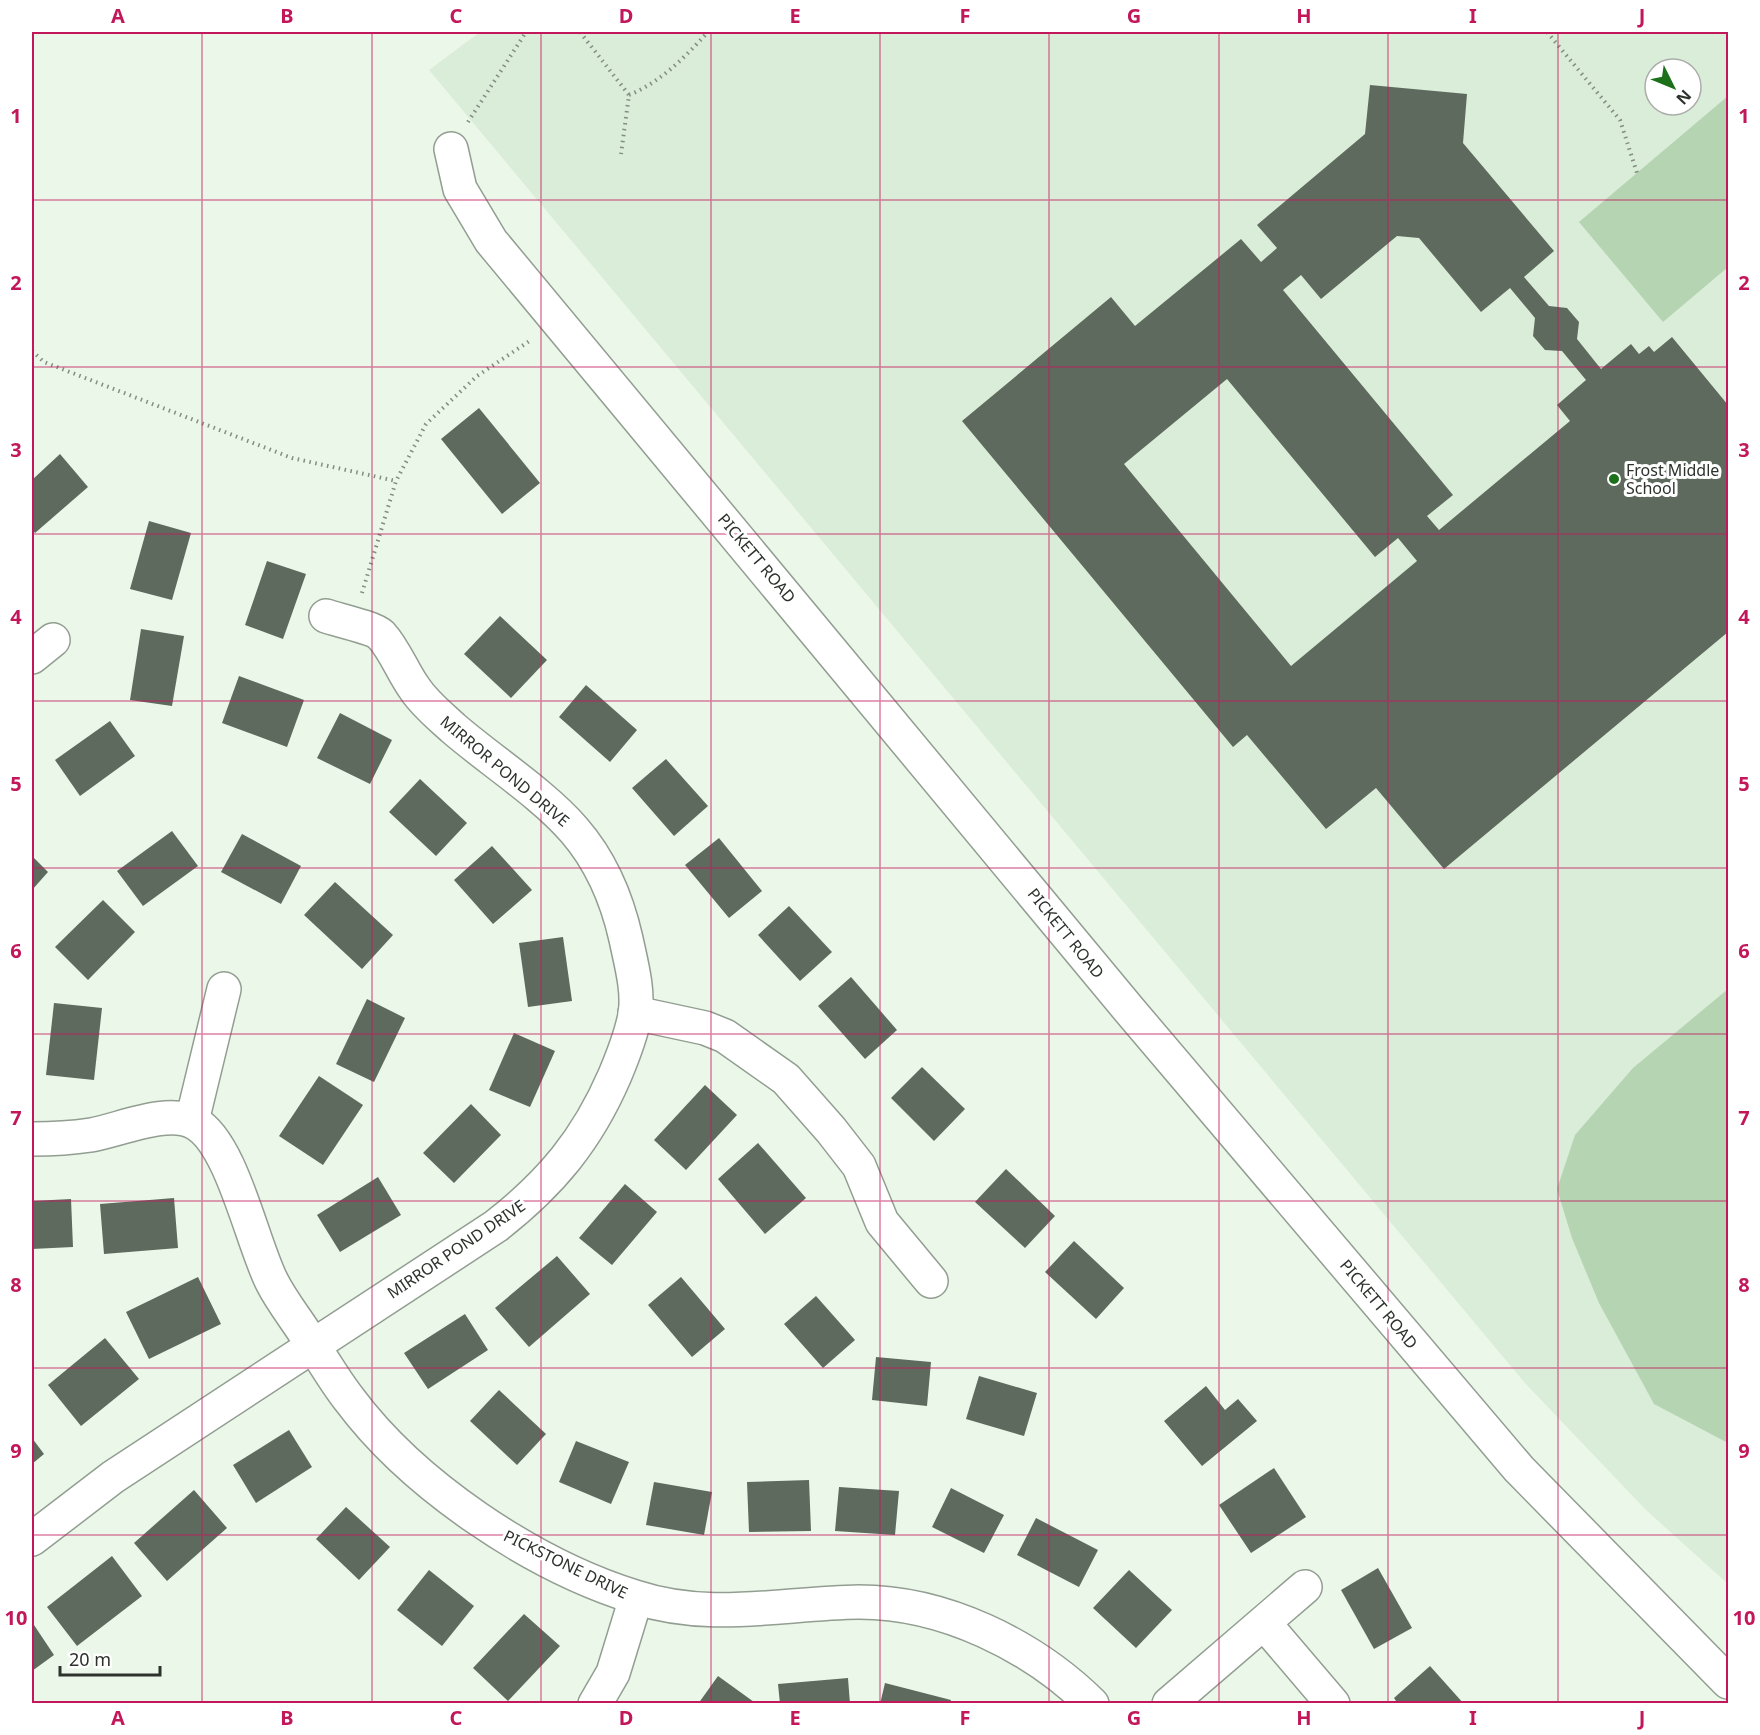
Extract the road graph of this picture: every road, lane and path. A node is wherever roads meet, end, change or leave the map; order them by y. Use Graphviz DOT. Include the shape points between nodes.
graph roads {
  1 [pos="526,32"];
  2 [pos="580,32"];
  3 [pos="708,32"];
  4 [pos="1547,32"];
  5 [pos="629,95"];
  6 [pos="451,150"];
  7 [pos="621,154"];
  8 [pos="1637,173"];
  9 [pos="559,322"];
  10 [pos="32,351"];
  11 [pos="396,481"];
  12 [pos="339,620"];
  13 [pos="224,990"];
  14 [pos="635,1013"];
  15 [pos="192,1121"];
  16 [pos="32,1139"];
  17 [pos="932,1281"];
  18 [pos="313,1344"];
  19 [pos="32,1539"];
  20 [pos="1305,1587"];
  21 [pos="636,1598"];
  22 [pos="1264,1623"];
  23 [pos="1728,1682"];
  24 [pos="595,1704"];
  25 [pos="1092,1704"];
  26 [pos="1170,1704"];
  27 [pos="1333,1704"];
  1 -- 6 [label="path"];
  2 -- 5 [label="path"];
  3 -- 5 [label="path" via="648,87"];
  4 -- 8 [label="path" via="1620,120"];
  5 -- 7 [label="path"];
  6 -- 9 [label="street, PICKETT ROAD" via="467,203 491,241"];
  9 -- 11 [label="path" via="477,376 426,424"];
  9 -- 23 [label="street, PICKETT ROAD" via="1131,1012 1519,1469"];
  10 -- 11 [label="path" via="44,362 292,458"];
  11 -- 12 [label="path" via="380,542"];
  12 -- 14 [label="street, MIRROR POND DRIVE" via="381,634 429,706 574,830 601,868 621,916 633,973"];
  13 -- 15 [label="street"];
  14 -- 17 [label="street" via="725,1036 786,1079 859,1166 882,1222"];
  14 -- 18 [label="street, MIRROR POND DRIVE" via="626,1048 602,1105 548,1182 496,1226"];
  15 -- 16 [label="street" via="156,1120 93,1135"];
  15 -- 18 [label="street, PICKSTONE DRIVE" via="205,1130 221,1152 272,1283"];
  18 -- 19 [label="street, MIRROR POND DRIVE" via="113,1477"];
  18 -- 21 [label="street, PICKSTONE DRIVE" via="349,1400 435,1486 524,1547"];
  20 -- 22 [label="street"];
  21 -- 24 [label="street" via="613,1673"];
  21 -- 25 [label="street, PICKSTONE DRIVE" via="696,1610 766,1610 860,1602 941,1614 1018,1648"];
  22 -- 26 [label="street"];
  22 -- 27 [label="street"];
}
